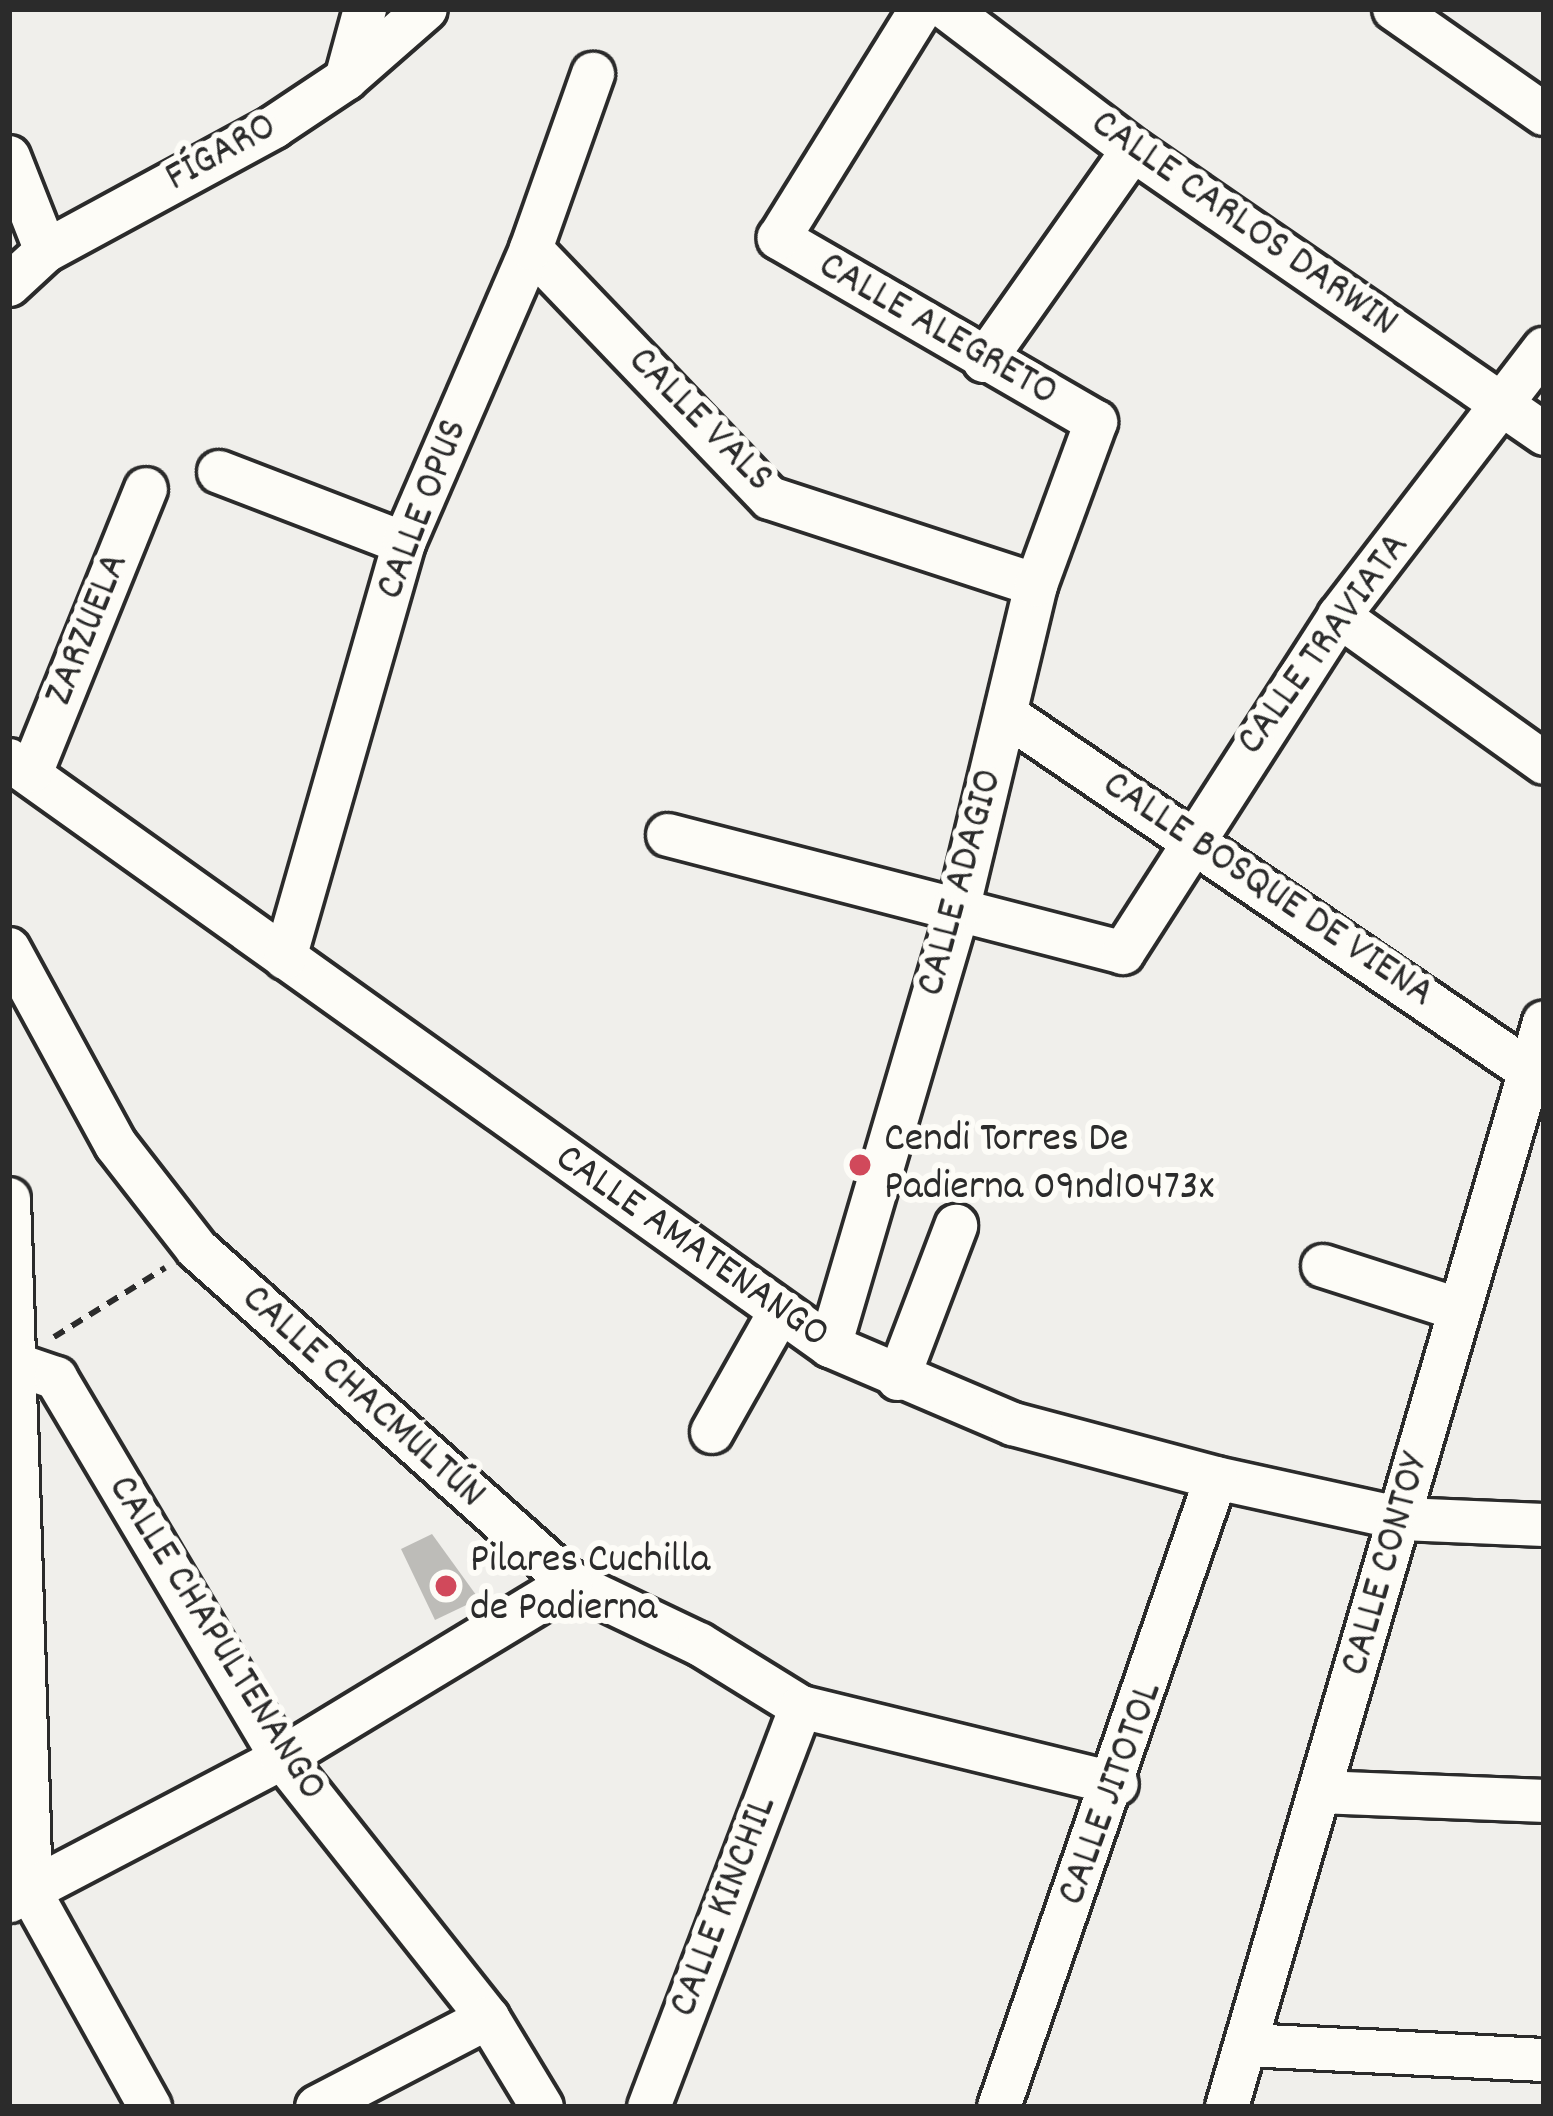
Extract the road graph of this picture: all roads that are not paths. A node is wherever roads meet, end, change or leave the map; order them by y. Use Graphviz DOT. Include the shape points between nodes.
graph roads {
  1 [pos="365,9"];
  2 [pos="426,9"];
  3 [pos="921,9"];
  4 [pos="946,9"];
  5 [pos="1394,9"];
  6 [pos="593,74"];
  7 [pos="346,80"];
  8 [pos="1544,113"];
  9 [pos="1133,150"];
  10 [pos="9,158"];
  11 [pos="531,249"];
  12 [pos="46,251"];
  13 [pos="9,285"];
  14 [pos="1544,350"];
  15 [pos="984,361"];
  16 [pos="1504,407"];
  17 [pos="1096,422"];
  18 [pos="1544,434"];
  19 [pos="219,472"];
  20 [pos="146,489"];
  21 [pos="404,543"];
  22 [pos="1036,585"];
  23 [pos="1339,616"];
  24 [pos="1008,716"];
  25 [pos="1544,763"];
  26 [pos="20,765"];
  27 [pos="668,835"];
  28 [pos="1192,836"];
  29 [pos="958,910"];
  30 [pos="9,949"];
  31 [pos="285,958"];
  32 [pos="1544,1022"];
  33 [pos="1526,1068"];
  34 [pos="1524,1139"];
  35 [pos="9,1198"];
  36 [pos="956,1226"];
  37 [pos="1323,1266"];
  38 [pos="1455,1308"];
  39 [pos="778,1315"];
  40 [pos="830,1346"];
  41 [pos="12,1362"];
  42 [pos="898,1379"];
  43 [pos="712,1432"];
  44 [pos="1216,1478"];
  45 [pos="1402,1519"];
  46 [pos="1544,1526"];
  47 [pos="572,1582"];
  48 [pos="801,1707"];
  49 [pos="282,1758"];
  50 [pos="1117,1784"];
  51 [pos="1322,1792"];
  52 [pos="1544,1801"];
  53 [pos="20,1897"];
  54 [pos="488,2018"];
  55 [pos="1246,2045"];
  56 [pos="1544,2060"];
  57 [pos="150,2107"];
  58 [pos="317,2107"];
  59 [pos="542,2107"];
  60 [pos="649,2107"];
  61 [pos="999,2107"];
  62 [pos="1227,2107"];
  1 -- 7 [label="street"];
  2 -- 7 [label="street, FÍGARO"];
  3 -- 15 [label="street, CALLE ALEGRETO" via="779,238"];
  4 -- 9 [label="street, CALLE CARLOS DARWIN"];
  5 -- 8 [label="street"];
  6 -- 11 [label="street, CALLE OPUS"];
  7 -- 12 [label="street, FÍGARO"];
  9 -- 15 [label="street"];
  9 -- 16 [label="street, CALLE CARLOS DARWIN"];
  10 -- 12 [label="street"];
  11 -- 21 [label="street, CALLE OPUS"];
  11 -- 22 [label="street, CALLE VALS" via="770,498"];
  12 -- 13 [label="street, FÍGARO"];
  14 -- 16 [label="street, CALLE TRAVIATA"];
  15 -- 17 [label="street, CALLE ALEGRETO"];
  16 -- 18 [label="street, CALLE CARLOS DARWIN"];
  16 -- 23 [label="street, CALLE TRAVIATA"];
  17 -- 22 [label="street, CALLE ADAGIO"];
  19 -- 21 [label="street"];
  20 -- 26 [label="street, ZARZUELA"];
  21 -- 31 [label="street, CALLE OPUS"];
  22 -- 24 [label="street, CALLE ADAGIO"];
  23 -- 25 [label="street"];
  23 -- 28 [label="street, CALLE TRAVIATA"];
  24 -- 28 [label="street, CALLE BOSQUE DE VIENA"];
  24 -- 29 [label="street, CALLE ADAGIO"];
  26 -- 31 [label="street, CALLE AMATENANGO"];
  27 -- 29 [label="street"];
  28 -- 29 [label="street, CALLE TRAVIATA" via="1124,952"];
  28 -- 33 [label="street, CALLE BOSQUE DE VIENA"];
  29 -- 40 [label="street, CALLE ADAGIO"];
  30 -- 47 [label="street, CALLE CHACMULTÚN" via="116,1144 196,1249"];
  31 -- 39 [label="street, CALLE AMATENANGO"];
  32 -- 33 [label="street, CALLE CONTOY"];
  33 -- 34 [label="street, CALLE CONTOY"];
  34 -- 38 [label="street, CALLE CONTOY"];
  35 -- 41 [label="street"];
  36 -- 42 [label="street"];
  37 -- 38 [label="street"];
  38 -- 45 [label="street, CALLE CONTOY"];
  39 -- 40 [label="street, CALLE AMATENANGO"];
  39 -- 43 [label="street"];
  40 -- 42 [label="street, CALLE AMATENANGO"];
  41 -- 49 [label="street, CALLE CHAPULTENANGO" via="56,1378"];
  41 -- 53 [label="street"];
  42 -- 44 [label="street, CALLE AMATENANGO" via="1013,1424"];
  44 -- 45 [label="street, CALLE AMATENANGO"];
  44 -- 50 [label="street, CALLE JITOTOL"];
  45 -- 46 [label="street, CALLE AMATENANGO"];
  45 -- 51 [label="street, CALLE CONTOY"];
  47 -- 48 [label="street, CALLE CHACMULTÚN" via="699,1644"];
  47 -- 49 [label="street"];
  48 -- 50 [label="street, CALLE CHACMULTÚN"];
  48 -- 60 [label="street, CALLE KINCHIL"];
  49 -- 53 [label="street"];
  49 -- 54 [label="street, CALLE CHAPULTENANGO"];
  50 -- 61 [label="street, CALLE JITOTOL"];
  51 -- 52 [label="street"];
  51 -- 55 [label="street, CALLE CONTOY"];
  53 -- 57 [label="street"];
  54 -- 58 [label="street"];
  54 -- 59 [label="street, CALLE CHAPULTENANGO"];
  55 -- 56 [label="street"];
  55 -- 62 [label="street, CALLE CONTOY"];
}
